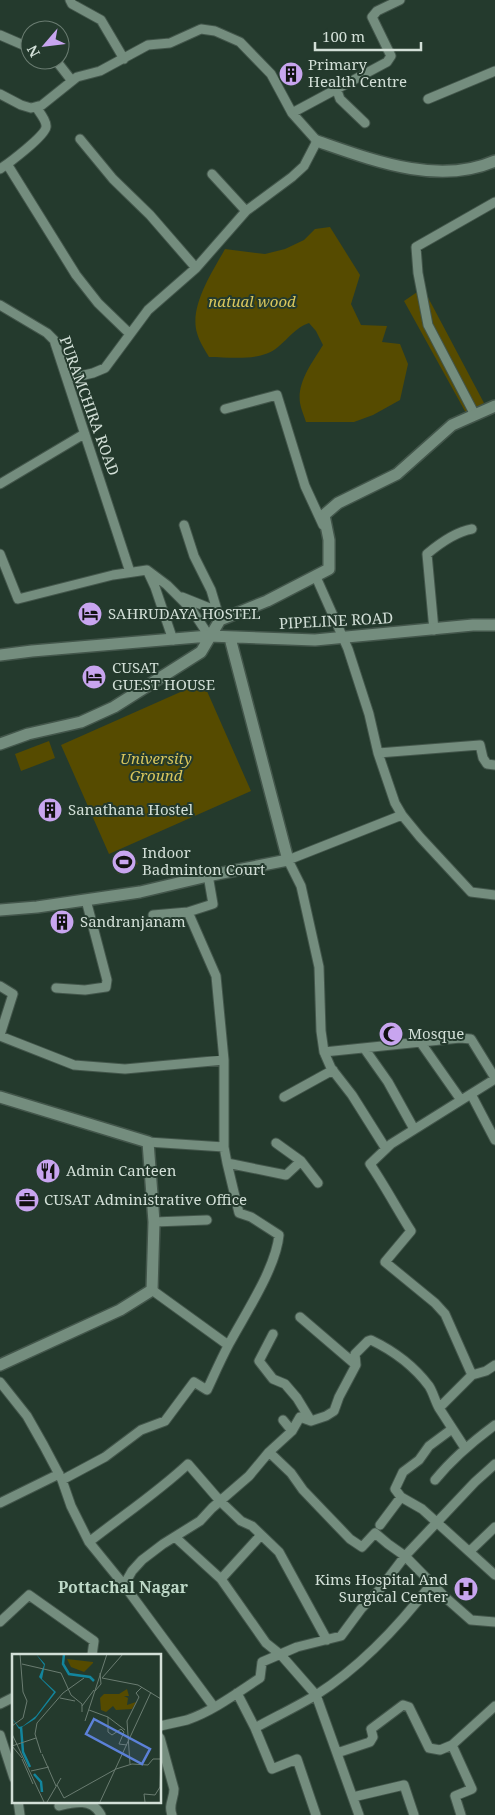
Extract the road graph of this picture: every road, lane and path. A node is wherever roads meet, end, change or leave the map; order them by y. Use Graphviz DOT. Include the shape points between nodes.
graph roads {
  1 [pos="70,0"];
  2 [pos="400,0"];
  3 [pos="0,35"];
  4 [pos="20,44"];
  5 [pos="124,59"];
  6 [pos="63,70"];
  7 [pos="495,70"];
  8 [pos="72,81"];
  9 [pos="336,88"];
  10 [pos="0,94"];
  11 [pos="428,99"];
  12 [pos="36,106"];
  13 [pos="292,113"];
  14 [pos="365,123"];
  15 [pos="80,139"];
  16 [pos="317,142"];
  17 [pos="495,161"];
  18 [pos="3,166"];
  19 [pos="212,174"];
  20 [pos="495,202"];
  21 [pos="246,211"];
  22 [pos="196,268"];
  23 [pos="0,306"];
  24 [pos="130,334"];
  25 [pos="67,379"];
  26 [pos="495,406"];
  27 [pos="225,409"];
  28 [pos="475,415"];
  29 [pos="84,434"];
  30 [pos="0,484"];
  31 [pos="184,525"];
  32 [pos="472,529"];
  33 [pos="328,536"];
  34 [pos="0,554"];
  35 [pos="147,570"];
  36 [pos="130,572"];
  37 [pos="316,577"];
  38 [pos="176,594"];
  39 [pos="218,616"];
  40 [pos="495,625"];
  41 [pos="434,630"];
  42 [pos="209,636"];
  43 [pos="343,637"];
  44 [pos="230,638"];
  45 [pos="173,640"];
  46 [pos="0,655"];
  47 [pos="0,744"];
  48 [pos="378,753"];
  49 [pos="495,765"];
  50 [pos="402,815"];
  51 [pos="288,860"];
  52 [pos="208,876"];
  53 [pos="495,895"];
  54 [pos="86,900"];
  55 [pos="0,910"];
  56 [pos="188,912"];
  57 [pos="152,915"];
  58 [pos="0,986"];
  59 [pos="56,988"];
  60 [pos="0,1035"];
  61 [pos="421,1043"];
  62 [pos="364,1048"];
  63 [pos="324,1052"];
  64 [pos="224,1060"];
  65 [pos="333,1070"];
  66 [pos="495,1079"];
  67 [pos="470,1094"];
  68 [pos="0,1097"];
  69 [pos="284,1097"];
  70 [pos="461,1100"];
  71 [pos="414,1129"];
  72 [pos="495,1140"];
  73 [pos="148,1142"];
  74 [pos="276,1144"];
  75 [pos="224,1147"];
  76 [pos="386,1149"];
  77 [pos="301,1161"];
  78 [pos="227,1163"];
  79 [pos="318,1183"];
  80 [pos="207,1220"];
  81 [pos="154,1222"];
  82 [pos="152,1290"];
  83 [pos="300,1317"];
  84 [pos="273,1334"];
  85 [pos="228,1345"];
  86 [pos="0,1365"];
  87 [pos="356,1365"];
  88 [pos="495,1365"];
  89 [pos="472,1375"];
  90 [pos="0,1382"];
  91 [pos="439,1408"];
  92 [pos="283,1420"];
  93 [pos="310,1421"];
  94 [pos="495,1425"];
  95 [pos="452,1429"];
  96 [pos="292,1430"];
  97 [pos="465,1448"];
  98 [pos="269,1452"];
  99 [pos="495,1464"];
  100 [pos="60,1477"];
  101 [pos="435,1480"];
  102 [pos="402,1497"];
  103 [pos="4,1501"];
  104 [pos="220,1501"];
  105 [pos="436,1523"];
  106 [pos="380,1525"];
  107 [pos="495,1527"];
  108 [pos="261,1536"];
  109 [pos="175,1537"];
  110 [pos="89,1542"];
  111 [pos="470,1552"];
  112 [pos="405,1556"];
  113 [pos="495,1575"];
  114 [pos="221,1579"];
  115 [pos="432,1583"];
  116 [pos="124,1585"];
  117 [pos="0,1622"];
  118 [pos="495,1622"];
  119 [pos="327,1640"];
  120 [pos="92,1654"];
  121 [pos="281,1655"];
  122 [pos="236,1693"];
  123 [pos="316,1695"];
  124 [pos="12,1698"];
  125 [pos="0,1704"];
  126 [pos="495,1706"];
  127 [pos="214,1707"];
  128 [pos="161,1726"];
  129 [pos="255,1728"];
  130 [pos="0,1735"];
  131 [pos="161,1742"];
  132 [pos="452,1745"];
  133 [pos="337,1753"];
  134 [pos="12,1772"];
  135 [pos="353,1797"];
  136 [pos="18,1802"];
  137 [pos="75,1802"];
  138 [pos="59,1806"];
  139 [pos="20,1815"];
  140 [pos="101,1815"];
  141 [pos="172,1815"];
  142 [pos="316,1815"];
  143 [pos="359,1815"];
  144 [pos="414,1815"];
  145 [pos="461,1815"];
  1 -- 5 [label="street" via="101,20"];
  2 -- 9 [label="street" via="372,17 390,59"];
  3 -- 4 [label="street"];
  5 -- 8 [label="street"];
  5 -- 13 [label="street" via="148,45 170,43 201,29 215,31 240,42 271,74"];
  6 -- 8 [label="street"];
  7 -- 11 [label="street"];
  8 -- 12 [label="street" via="42,105"];
  9 -- 13 [label="street"];
  9 -- 14 [label="street" via="340,99"];
  10 -- 12 [label="street" via="21,105"];
  12 -- 18 [label="street" via="46,130"];
  13 -- 16 [label="street"];
  15 -- 22 [label="street"];
  16 -- 17 [label="street" via="407,168 460,170"];
  16 -- 21 [label="street" via="304,166"];
  18 -- 24 [label="street" via="76,275 98,303"];
  19 -- 21 [label="street"];
  20 -- 28 [label="street" via="416,247 428,325"];
  21 -- 22 [label="street"];
  22 -- 24 [label="street" via="148,310"];
  23 -- 25 [label="street, PURAMCHIRA ROAD" via="54,340"];
  24 -- 25 [label="street" via="105,368"];
  25 -- 29 [label="street, PURAMCHIRA ROAD"];
  26 -- 28 [label="street"];
  27 -- 33 [label="street" via="277,395 305,486"];
  28 -- 33 [label="street" via="452,425 397,474 338,503 324,515"];
  29 -- 30 [label="street"];
  29 -- 36 [label="street, PURAMCHIRA ROAD"];
  31 -- 39 [label="street" via="194,556 211,590"];
  32 -- 41 [label="street" via="440,542 427,554"];
  33 -- 37 [label="street" via="329,570"];
  34 -- 36 [label="street" via="18,599"];
  35 -- 36 [label="street"];
  35 -- 38 [label="street"];
  35 -- 45 [label="street"];
  37 -- 39 [label="street" via="267,600"];
  37 -- 43 [label="street"];
  38 -- 39 [label="street"];
  38 -- 42 [label="street" via="192,610"];
  39 -- 42 [label="street"];
  40 -- 41 [label="street, PIPELINE ROAD"];
  41 -- 43 [label="street, PIPELINE ROAD"];
  42 -- 44 [label="street, PIPELINE ROAD"];
  42 -- 45 [label="street, PIPELINE ROAD"];
  42 -- 47 [label="street" via="201,652 114,707 81,722"];
  43 -- 44 [label="street, PIPELINE ROAD" via="315,640"];
  43 -- 48 [label="street"];
  44 -- 51 [label="street"];
  45 -- 46 [label="street, PIPELINE ROAD"];
  48 -- 49 [label="street" via="480,745 487,764"];
  48 -- 50 [label="street"];
  50 -- 51 [label="street"];
  50 -- 53 [label="street" via="471,892"];
  51 -- 52 [label="street"];
  51 -- 63 [label="street" via="301,886 319,967"];
  52 -- 54 [label="street" via="140,892"];
  52 -- 56 [label="street" via="213,904"];
  54 -- 55 [label="street"];
  54 -- 59 [label="street" via="107,980 106,987 85,990"];
  56 -- 57 [label="street"];
  56 -- 64 [label="street" via="216,976"];
  58 -- 60 [label="street" via="13,994"];
  60 -- 64 [label="street" via="74,1065 125,1069"];
  61 -- 62 [label="street"];
  61 -- 66 [label="street" via="471,1039"];
  61 -- 70 [label="street"];
  62 -- 63 [label="street"];
  62 -- 71 [label="street" via="388,1082"];
  63 -- 65 [label="street"];
  64 -- 75 [label="street"];
  65 -- 69 [label="street"];
  65 -- 76 [label="street"];
  66 -- 67 [label="street"];
  67 -- 70 [label="street"];
  67 -- 72 [label="street"];
  68 -- 73 [label="street"];
  70 -- 71 [label="street"];
  71 -- 76 [label="street"];
  73 -- 75 [label="street"];
  73 -- 81 [label="street"];
  74 -- 77 [label="street"];
  75 -- 78 [label="street"];
  76 -- 89 [label="street" via="370,1164 411,1231 385,1262 445,1314"];
  77 -- 78 [label="street" via="286,1175"];
  77 -- 79 [label="street"];
  78 -- 85 [label="street" via="239,1213 279,1235 264,1281"];
  80 -- 81 [label="street"];
  81 -- 82 [label="street"];
  82 -- 85 [label="street"];
  82 -- 86 [label="street" via="120,1310"];
  83 -- 87 [label="street"];
  84 -- 93 [label="street" via="259,1361 273,1379 286,1384"];
  85 -- 100 [label="street" via="207,1390 194,1382 165,1421 141,1430 105,1457"];
  87 -- 91 [label="street" via="355,1354 368,1341 373,1341 398,1354 407,1363 430,1388"];
  87 -- 93 [label="street" via="334,1411"];
  88 -- 89 [label="street"];
  89 -- 91 [label="street"];
  90 -- 100 [label="street" via="27,1416"];
  91 -- 95 [label="street"];
  92 -- 96 [label="street"];
  93 -- 96 [label="street" via="300,1417"];
  94 -- 97 [label="street"];
  95 -- 97 [label="street"];
  95 -- 102 [label="street" via="403,1472 395,1489"];
  96 -- 98 [label="street"];
  97 -- 101 [label="street"];
  98 -- 104 [label="street" via="249,1476"];
  98 -- 112 [label="street" via="350,1539 362,1547 375,1532"];
  99 -- 105 [label="street"];
  100 -- 103 [label="street"];
  100 -- 110 [label="street"];
  102 -- 105 [label="street"];
  102 -- 106 [label="street"];
  104 -- 108 [label="street"];
  104 -- 109 [label="street" via="200,1521"];
  104 -- 110 [label="street" via="188,1464 162,1488"];
  105 -- 111 [label="street"];
  105 -- 112 [label="street"];
  107 -- 111 [label="street"];
  108 -- 114 [label="street"];
  108 -- 119 [label="street" via="279,1552"];
  109 -- 114 [label="street"];
  109 -- 116 [label="street" via="142,1560"];
  110 -- 116 [label="street"];
  111 -- 113 [label="street"];
  112 -- 115 [label="street"];
  112 -- 119 [label="street" via="342,1636"];
  114 -- 121 [label="street" via="266,1643"];
  115 -- 118 [label="street" via="471,1620"];
  115 -- 123 [label="street" via="388,1637"];
  116 -- 127 [label="street"];
  117 -- 120 [label="street" via="29,1594 94,1641"];
  119 -- 121 [label="street"];
  121 -- 122 [label="street" via="262,1662 260,1678"];
  121 -- 123 [label="street"];
  122 -- 127 [label="street"];
  122 -- 129 [label="street"];
  123 -- 129 [label="street"];
  123 -- 133 [label="street"];
  124 -- 125 [label="street"];
  126 -- 132 [label="street"];
  127 -- 128 [label="street" via="190,1719"];
  129 -- 142 [label="street" via="272,1769 297,1759"];
  130 -- 134 [label="street"];
  131 -- 141 [label="street" via="174,1789 170,1806"];
  132 -- 133 [label="street" via="440,1750 429,1748 409,1707 403,1705 371,1729 373,1737 370,1742"];
  132 -- 145 [label="street" via="472,1789 455,1796"];
  133 -- 135 [label="street"];
  135 -- 143 [label="street"];
  135 -- 144 [label="street" via="404,1785"];
  136 -- 139 [label="street"];
  137 -- 138 [label="street"];
  137 -- 140 [label="street" via="90,1803"];
}
